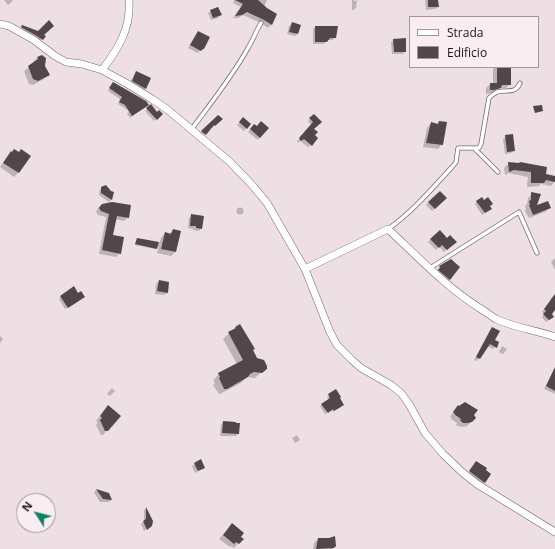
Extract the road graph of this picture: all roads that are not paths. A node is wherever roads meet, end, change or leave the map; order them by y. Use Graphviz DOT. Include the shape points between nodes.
graph roads {
  1 [pos="129,0"];
  2 [pos="261,23"];
  3 [pos="0,24"];
  4 [pos="102,70"];
  5 [pos="520,83"];
  6 [pos="191,130"];
  7 [pos="474,148"];
  8 [pos="498,172"];
  9 [pos="388,228"];
  10 [pos="537,253"];
  11 [pos="430,268"];
  12 [pos="305,270"];
  13 [pos="555,337"];
  14 [pos="555,532"];
  1 -- 4 [label="street" via="126,29 115,53"];
  2 -- 6 [label="lane" via="249,47"];
  3 -- 4 [label="street" via="9,26 34,40 66,62"];
  4 -- 6 [label="street" via="152,99"];
  5 -- 7 [label="lane" via="513,91 497,92 489,98 481,144 479,148"];
  6 -- 12 [label="street" via="230,162 253,186 266,203"];
  7 -- 8 [label="lane"];
  7 -- 9 [label="lane" via="458,148 456,162 452,167 418,204"];
  9 -- 11 [label="street"];
  9 -- 12 [label="street"];
  10 -- 11 [label="lane" via="519,212"];
  11 -- 13 [label="street" via="464,298 495,318 510,325"];
  12 -- 14 [label="street" via="337,345 362,368 401,393 425,433 463,473"];
}
